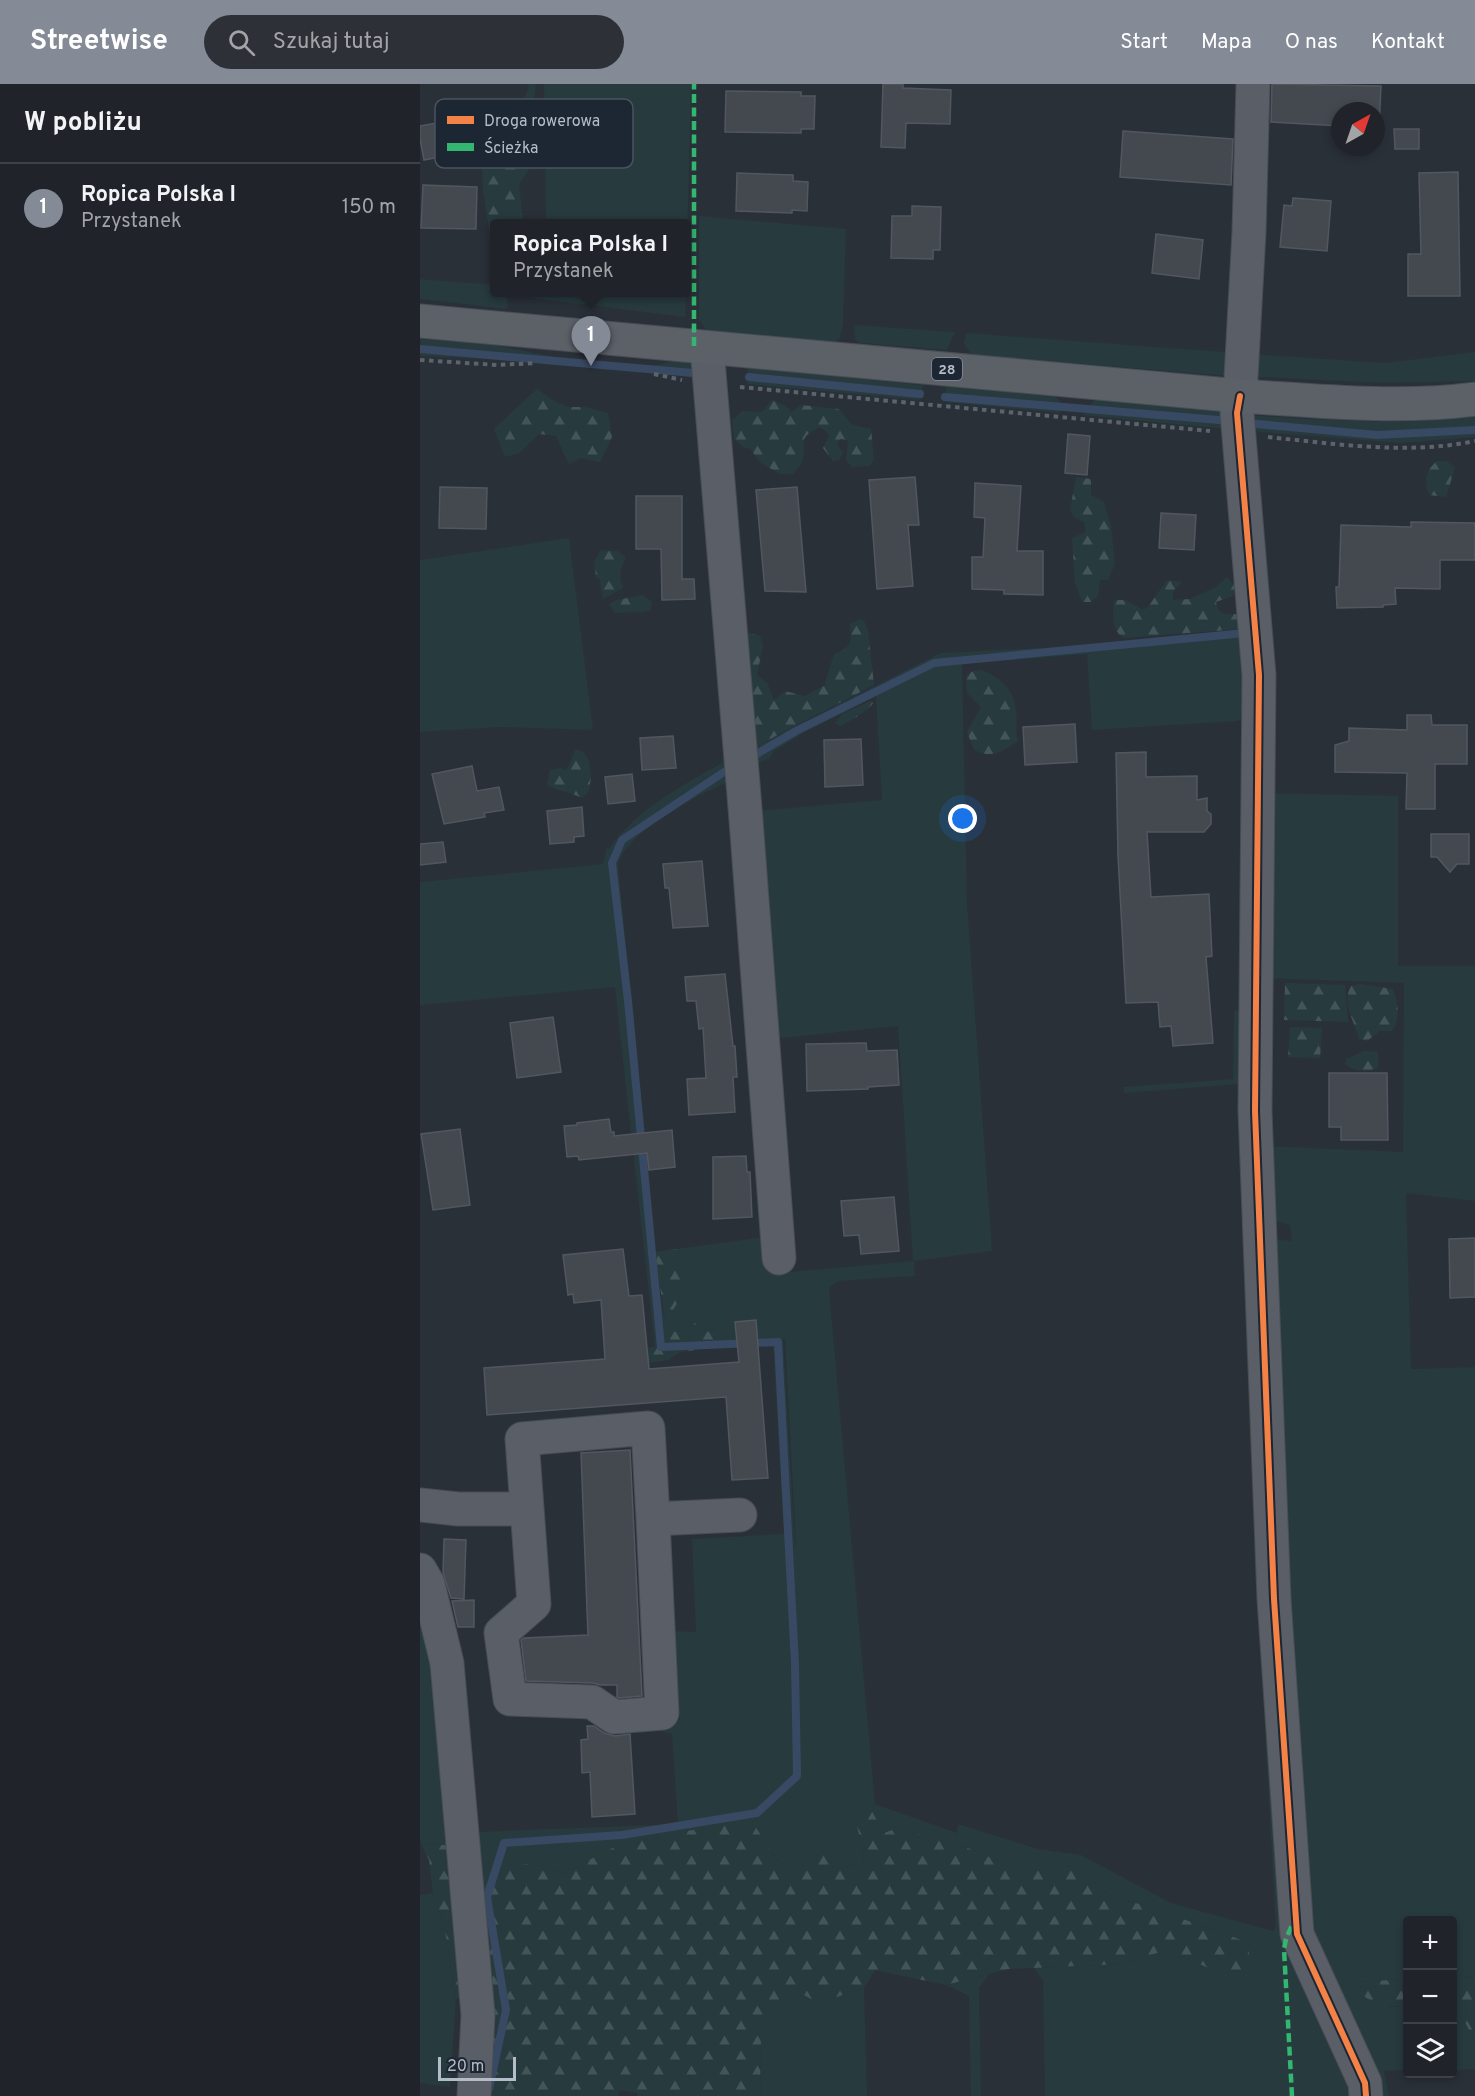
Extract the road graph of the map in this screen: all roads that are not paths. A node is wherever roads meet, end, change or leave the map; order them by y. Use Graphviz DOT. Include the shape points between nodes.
graph roads {
  1 [pos="1253,84"];
  2 [pos="420,321"];
  3 [pos="707,348"];
  4 [pos="1475,399"];
  5 [pos="1238,418"];
  6 [pos="779,1258"];
  7 [pos="420,1505"];
  8 [pos="527,1509"];
  9 [pos="741,1515"];
  10 [pos="654,1519"];
  11 [pos="420,1570"];
  12 [pos="474,2096"];
  13 [pos="1366,2096"];
  1 -- 5 [label="street" via="1250,232"];
  2 -- 3 [label="main road, 28"];
  3 -- 5 [label="main road, 28"];
  3 -- 6 [label="street"];
  4 -- 5 [label="main road, 28" via="1359,404"];
  5 -- 13 [label="street" via="1259,675 1255,1111 1274,1599 1296,1934 1365,2083"];
  7 -- 8 [label="street"];
  8 -- 10 [label="street" via="522,1439 648,1428"];
  8 -- 10 [label="street" via="534,1604 501,1633 510,1699 592,1702 614,1717 662,1713"];
  9 -- 10 [label="street"];
  11 -- 12 [label="street" via="428,1584 447,1663 478,2015"];
}
